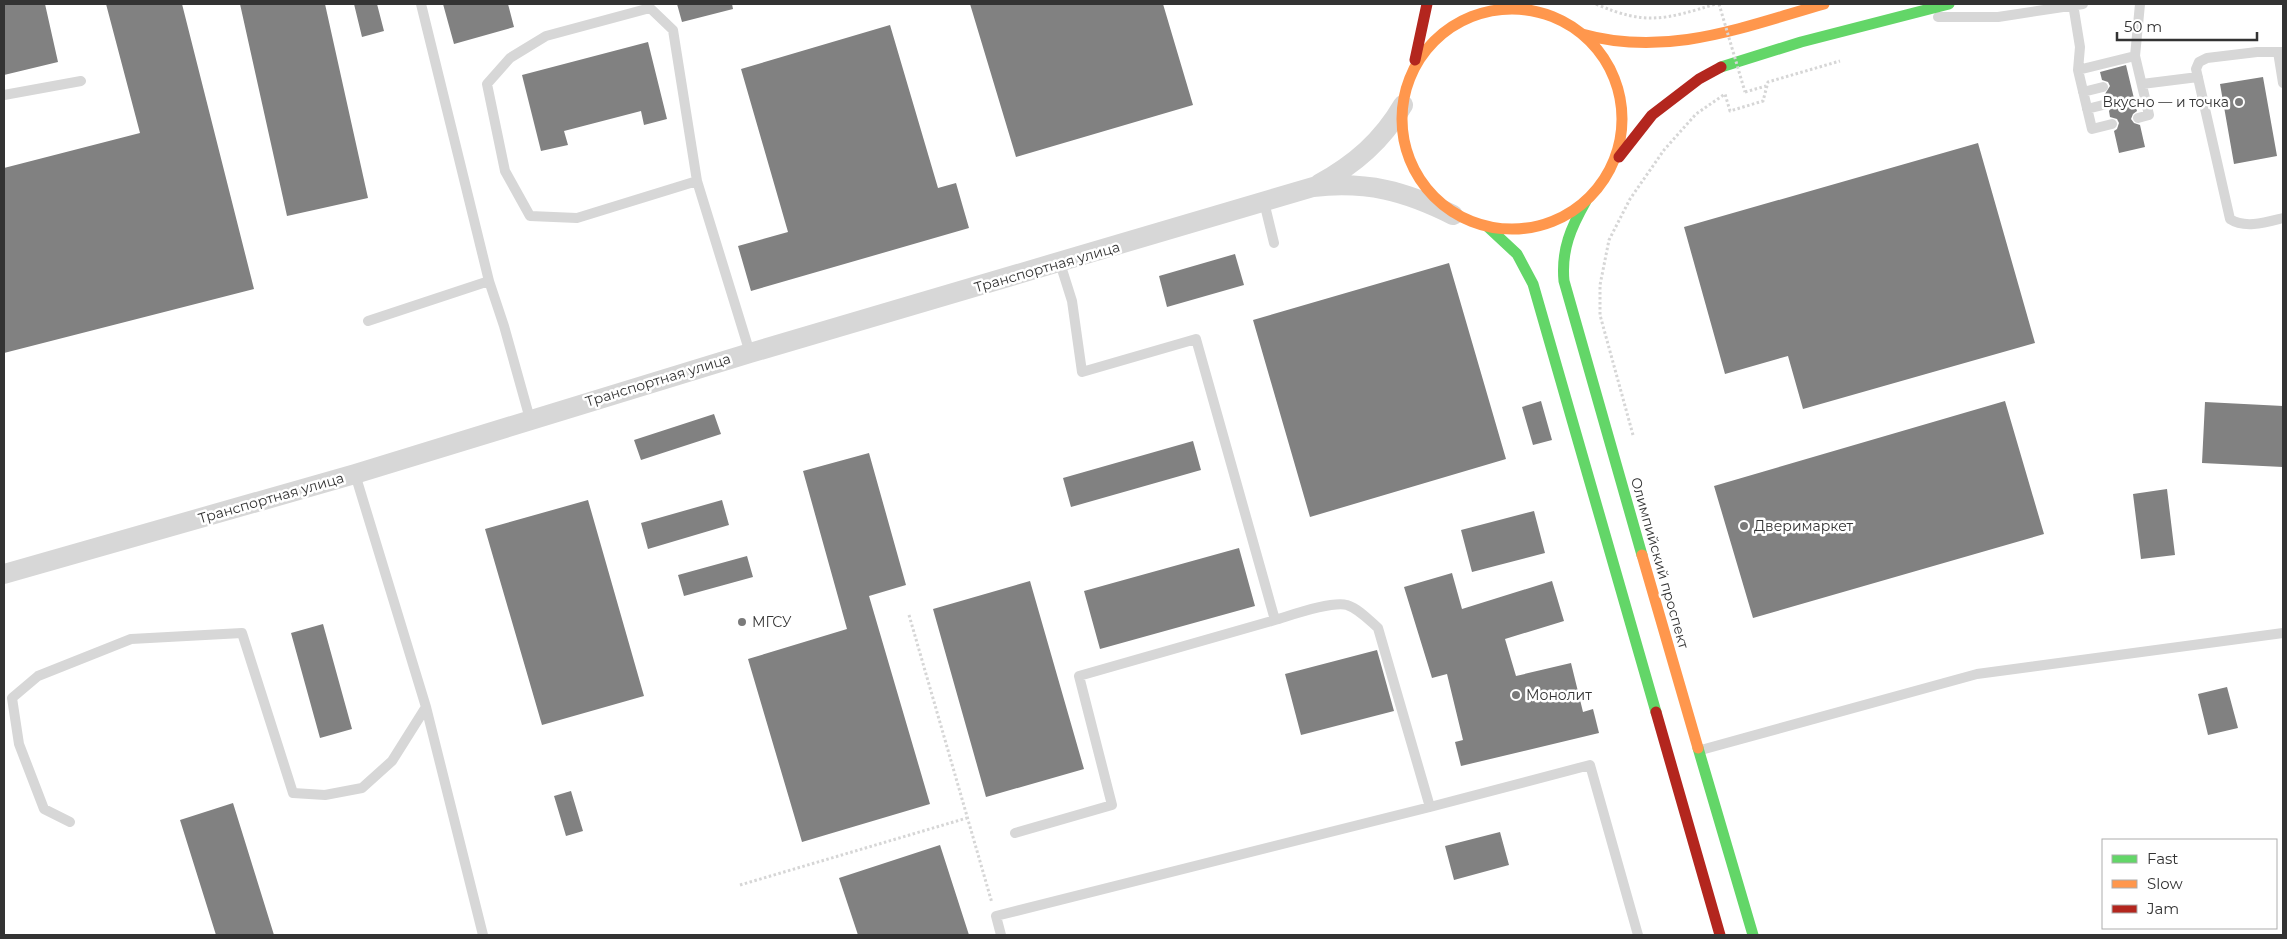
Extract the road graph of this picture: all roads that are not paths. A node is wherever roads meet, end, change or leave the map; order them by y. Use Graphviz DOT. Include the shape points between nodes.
graph roads {
  1 [pos="421,4"];
  2 [pos="1426,4"];
  3 [pos="1824,4"];
  4 [pos="1949,4"];
  5 [pos="2078,4"];
  6 [pos="2140,4"];
  7 [pos="1515,7"];
  8 [pos="1902,15"];
  9 [pos="1582,34"];
  10 [pos="2281,52"];
  11 [pos="2135,56"];
  12 [pos="1414,64"];
  13 [pos="2078,70"];
  14 [pos="2198,77"];
  15 [pos="2130,80"];
  16 [pos="81,81"];
  17 [pos="2283,84"];
  18 [pos="2142,85"];
  19 [pos="2103,86"];
  20 [pos="2083,92"];
  21 [pos="4,95"];
  22 [pos="2134,97"];
  23 [pos="2107,104"];
  24 [pos="1403,105"];
  25 [pos="2087,109"];
  26 [pos="2138,118"];
  27 [pos="2112,124"];
  28 [pos="1615,163"];
  29 [pos="697,181"];
  30 [pos="1313,187"];
  31 [pos="1586,201"];
  32 [pos="1264,202"];
  33 [pos="1454,215"];
  34 [pos="2283,218"];
  35 [pos="1488,227"];
  36 [pos="1274,243"];
  37 [pos="1060,263"];
  38 [pos="489,281"];
  39 [pos="368,321"];
  40 [pos="750,352"];
  41 [pos="530,419"];
  42 [pos="355,474"];
  43 [pos="4,574"];
  44 [pos="1275,620"];
  45 [pos="2283,633"];
  46 [pos="426,707"];
  47 [pos="1700,750"];
  48 [pos="1430,807"];
  49 [pos="70,822"];
  50 [pos="1015,833"];
  51 [pos="484,935"];
  52 [pos="1001,935"];
  53 [pos="1638,935"];
  54 [pos="1720,935"];
  55 [pos="1753,935"];
  1 -- 38 [label="lane"];
  2 -- 12 [label="main road"];
  3 -- 9 [label="main road" via="1693,39 1635,44 1610,42"];
  4 -- 8 [label="main road"];
  5 -- 8 [label="lane" via="1998,17"];
  5 -- 13 [label="lane"];
  6 -- 11 [label="lane"];
  7 -- 9 [label="main road" via="1556,18"];
  7 -- 12 [label="main road" via="1460,22 1431,42"];
  8 -- 28 [label="main road" via="1720,67 1652,115"];
  9 -- 28 [label="main road" via="1600,56 1616,88 1622,124"];
  10 -- 14 [label="lane" via="2207,58 2199,62 2196,69"];
  10 -- 17 [label="lane"];
  11 -- 13 [label="lane"];
  11 -- 18 [label="lane"];
  12 -- 24 [label="main road" via="1407,80"];
  13 -- 20 [label="lane"];
  14 -- 18 [label="lane"];
  14 -- 34 [label="lane" via="2230,219 2241,224"];
  15 -- 18 [label="lane"];
  16 -- 21 [label="lane"];
  18 -- 22 [label="lane"];
  18 -- 26 [label="lane" via="2149,115"];
  19 -- 20 [label="lane"];
  20 -- 25 [label="lane"];
  23 -- 25 [label="lane"];
  24 -- 30 [label="street, Транспортная улица" via="1386,133 1372,148"];
  24 -- 33 [label="main road" via="1414,162 1430,192"];
  25 -- 27 [label="lane" via="2092,129"];
  28 -- 31 [label="main road"];
  29 -- 29 [label="lane" via="577,218 530,216 505,171 487,84 510,58 546,36 650,8 673,30"];
  29 -- 40 [label="lane"];
  30 -- 32 [label="street, Транспортная улица"];
  30 -- 33 [label="street, Транспортная улица" via="1360,185 1389,189"];
  31 -- 35 [label="main road" via="1541,224"];
  31 -- 47 [label="main road, Олимпийский проспект" via="1565,243 1562,273 1566,295"];
  32 -- 36 [label="lane"];
  32 -- 37 [label="street, Транспортная улица"];
  33 -- 35 [label="main road"];
  35 -- 54 [label="main road" via="1517,254 1533,284"];
  37 -- 40 [label="street, Транспортная улица"];
  37 -- 44 [label="lane" via="1072,301 1082,372 1196,338"];
  38 -- 39 [label="lane"];
  38 -- 41 [label="lane"];
  40 -- 41 [label="street, Транспортная улица"];
  41 -- 42 [label="street, Транспортная улица"];
  42 -- 43 [label="street, Транспортная улица"];
  42 -- 46 [label="lane"];
  44 -- 48 [label="lane" via="1328,606 1345,605 1378,628"];
  44 -- 50 [label="lane" via="1079,676 1112,805"];
  45 -- 47 [label="lane" via="1977,674"];
  46 -- 49 [label="lane" via="392,761 362,788 325,795 293,793 242,632 131,639 38,676 12,698 19,744 44,809"];
  46 -- 51 [label="lane"];
  47 -- 55 [label="main road, Олимпийский проспект"];
  48 -- 52 [label="lane" via="996,916"];
  48 -- 53 [label="lane" via="1590,765"];
}
